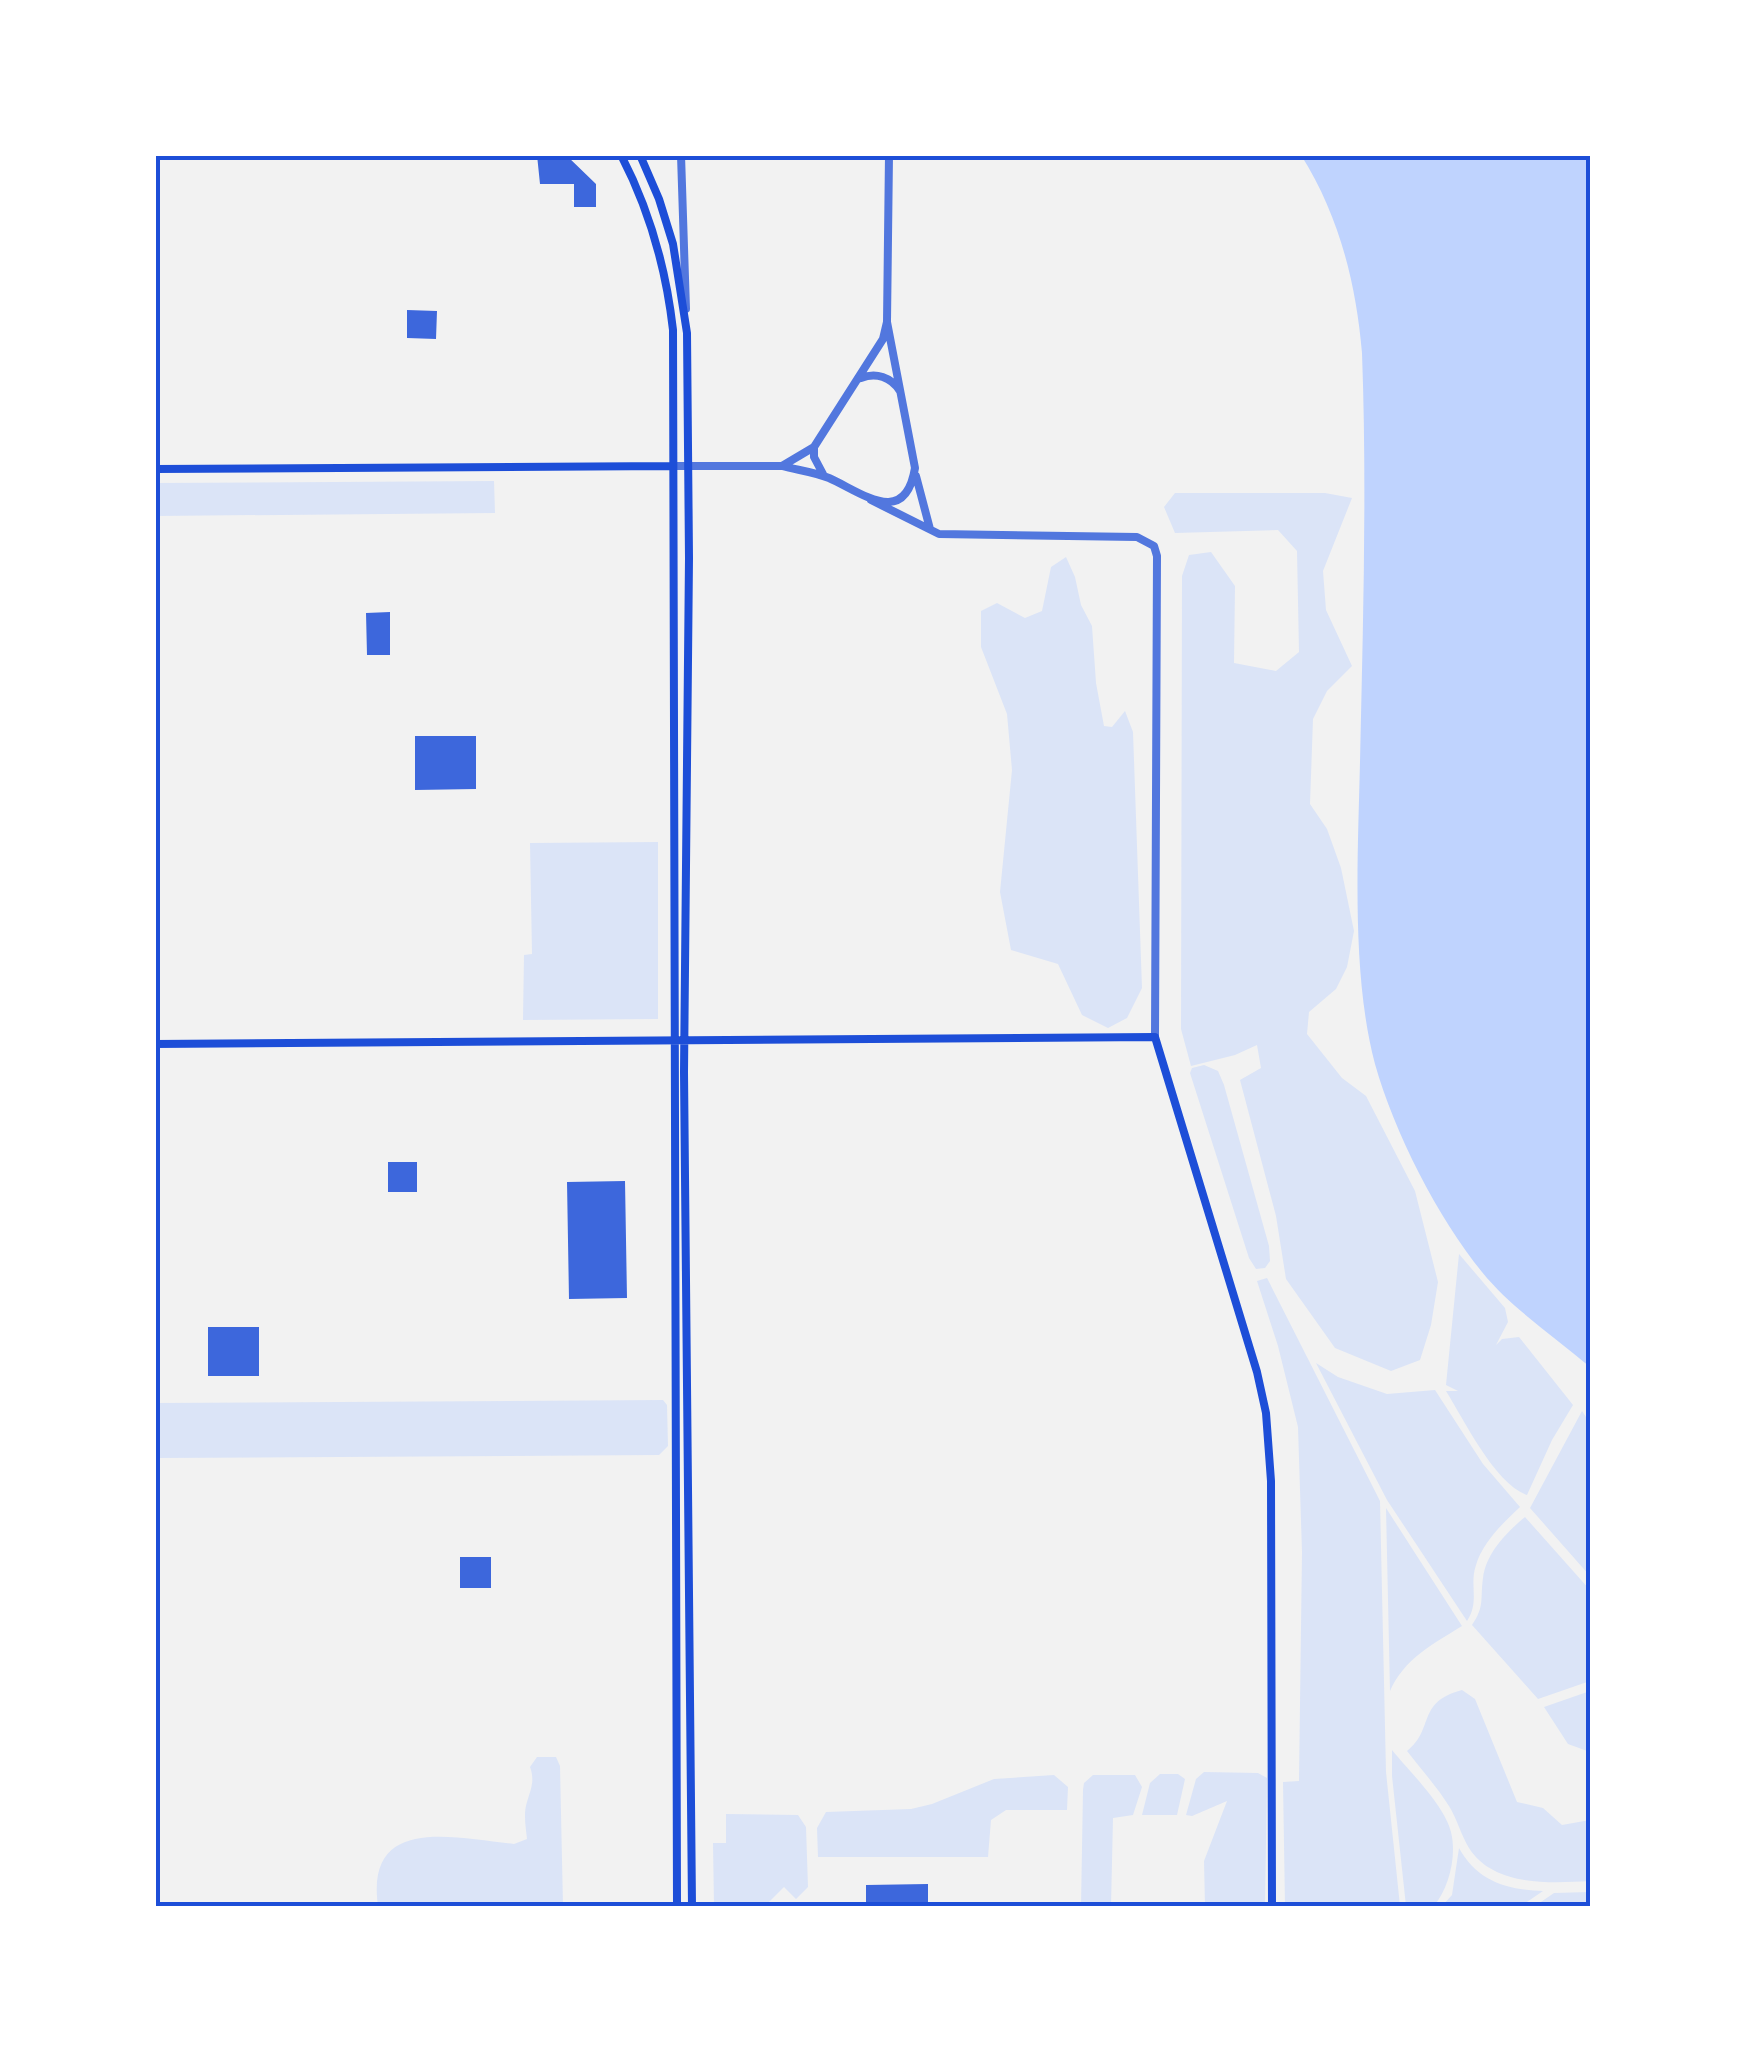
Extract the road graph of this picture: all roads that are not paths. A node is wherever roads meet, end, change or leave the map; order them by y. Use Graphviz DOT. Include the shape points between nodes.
graph roads {
  1 [pos="622,155"];
  2 [pos="640,155"];
  3 [pos="682,155"];
  4 [pos="888,155"];
  5 [pos="887,322"];
  6 [pos="686,334"];
  7 [pos="861,378"];
  8 [pos="901,395"];
  9 [pos="814,447"];
  10 [pos="672,466"];
  11 [pos="782,466"];
  12 [pos="688,467"];
  13 [pos="915,468"];
  14 [pos="155,469"];
  15 [pos="826,477"];
  16 [pos="872,500"];
  17 [pos="934,532"];
  18 [pos="1155,1038"];
  19 [pos="685,1042"];
  20 [pos="673,1043"];
  21 [pos="155,1044"];
  22 [pos="676,1906"];
  23 [pos="692,1906"];
  24 [pos="1272,1906"];
  1 -- 10 [label="main road" via="645,203 670,302"];
  2 -- 6 [label="main road" via="673,244"];
  3 -- 6 [label="street"];
  4 -- 5 [label="street"];
  5 -- 7 [label="street"];
  5 -- 8 [label="street"];
  6 -- 12 [label="main road"];
  7 -- 8 [label="street" via="876,374"];
  7 -- 9 [label="street"];
  8 -- 13 [label="street"];
  9 -- 11 [label="street"];
  9 -- 15 [label="street"];
  10 -- 12 [label="street"];
  10 -- 14 [label="main road"];
  10 -- 20 [label="main road"];
  11 -- 12 [label="street"];
  11 -- 15 [label="street"];
  12 -- 19 [label="main road"];
  13 -- 16 [label="street" via="909,492"];
  13 -- 17 [label="street"];
  15 -- 16 [label="street"];
  16 -- 17 [label="street"];
  17 -- 18 [label="street" via="1137,537 1154,546"];
  18 -- 19 [label="main road"];
  18 -- 24 [label="main road" via="1266,1413"];
  19 -- 20 [label="main road"];
  19 -- 23 [label="main road"];
  20 -- 21 [label="main road"];
  20 -- 22 [label="main road"];
}
